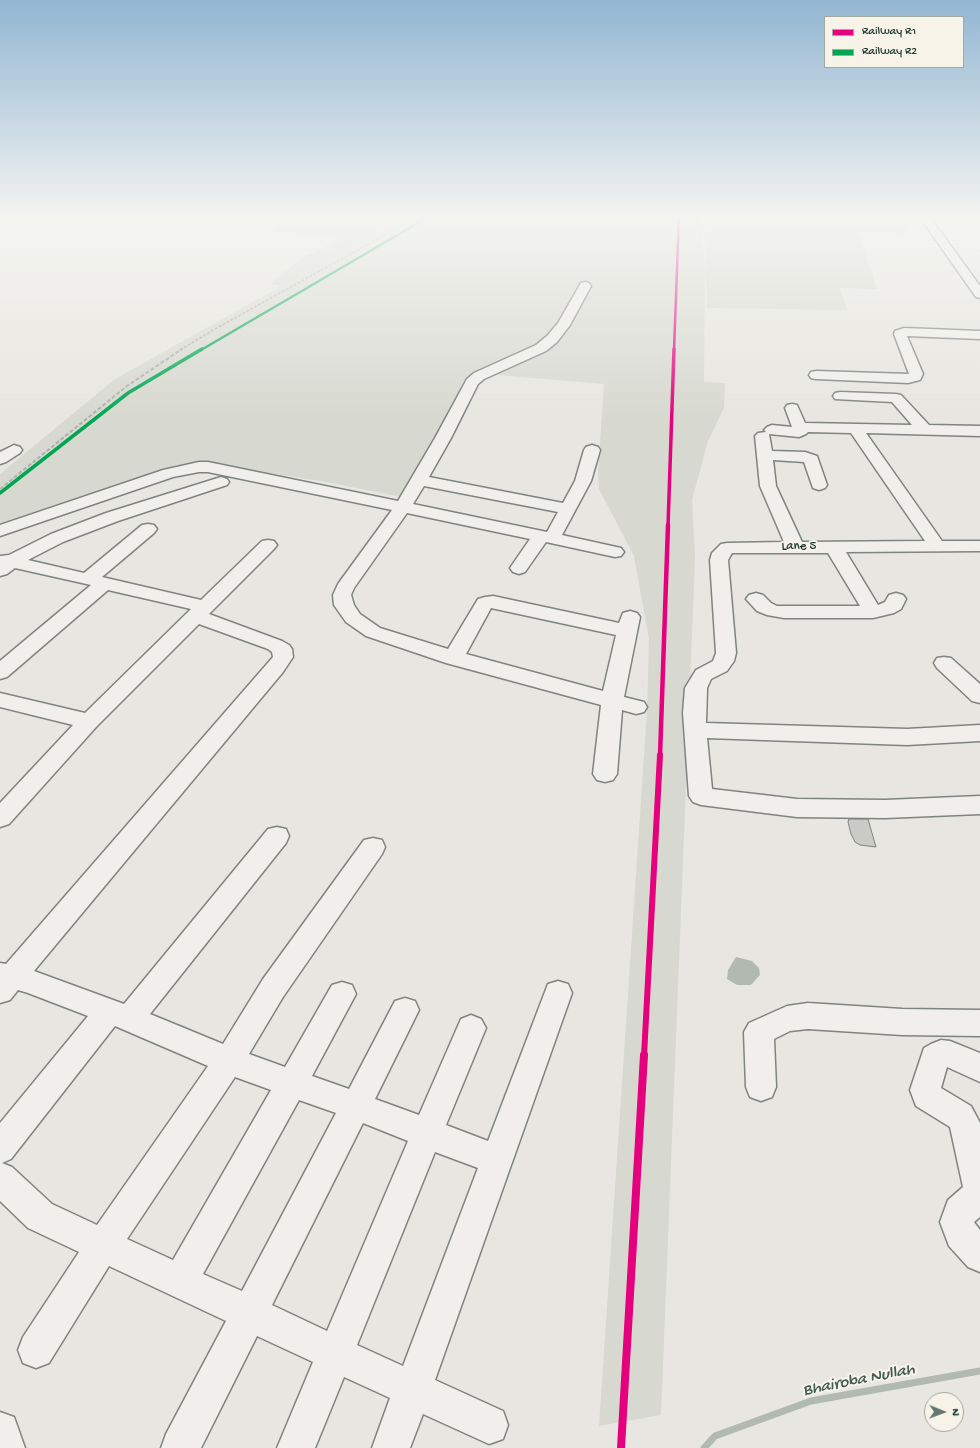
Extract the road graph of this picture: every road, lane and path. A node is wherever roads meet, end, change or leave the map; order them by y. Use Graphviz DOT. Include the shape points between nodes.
graph roads {
  1 [pos="585,286"];
  2 [pos="980,335"];
  3 [pos="816,375"];
  4 [pos="840,396"];
  5 [pos="792,408"];
  6 [pos="801,427"];
  7 [pos="855,428"];
  8 [pos="925,430"];
  9 [pos="980,431"];
  10 [pos="14,450"];
  11 [pos="592,450"];
  12 [pos="765,455"];
  13 [pos="0,459"];
  14 [pos="419,480"];
  15 [pos="221,482"];
  16 [pos="819,485"];
  17 [pos="404,507"];
  18 [pos="568,509"];
  19 [pos="148,529"];
  20 [pos="0,531"];
  21 [pos="547,537"];
  22 [pos="268,545"];
  23 [pos="937,546"];
  24 [pos="980,546"];
  25 [pos="795,547"];
  26 [pos="834,547"];
  27 [pos="615,552"];
  28 [pos="4,564"];
  29 [pos="519,568"];
  30 [pos="97,581"];
  31 [pos="756,599"];
  32 [pos="896,599"];
  33 [pos="201,612"];
  34 [pos="873,612"];
  35 [pos="453,658"];
  36 [pos="944,663"];
  37 [pos="0,672"];
  38 [pos="980,696"];
  39 [pos="0,700"];
  40 [pos="612,701"];
  41 [pos="636,708"];
  42 [pos="89,721"];
  43 [pos="697,730"];
  44 [pos="980,733"];
  45 [pos="605,774"];
  46 [pos="980,805"];
  47 [pos="0,818"];
  48 [pos="277,836"];
  49 [pos="372,847"];
  50 [pos="4,981"];
  51 [pos="558,993"];
  52 [pos="342,994"];
  53 [pos="405,1010"];
  54 [pos="119,1016"];
  55 [pos="980,1023"];
  56 [pos="472,1028"];
  57 [pos="229,1061"];
  58 [pos="980,1068"];
  59 [pos="292,1083"];
  60 [pos="761,1087"];
  61 [pos="356,1106"];
  62 [pos="428,1134"];
  63 [pos="0,1148"];
  64 [pos="497,1160"];
  65 [pos="0,1178"];
  66 [pos="103,1245"];
  67 [pos="980,1255"];
  68 [pos="180,1281"];
  69 [pos="249,1313"];
  70 [pos="36,1350"];
  71 [pos="336,1354"];
  72 [pos="413,1389"];
  73 [pos="489,1424"];
  74 [pos="0,1431"];
  75 [pos="6,1448"];
  76 [pos="180,1448"];
  77 [pos="296,1448"];
  78 [pos="391,1448"];
  1 -- 14 [label="street" via="564,325 552,339 541,348 479,376 472,382"];
  2 -- 3 [label="street" via="914,332 900,334 916,374 915,377 908,379"];
  4 -- 8 [label="street" via="896,398"];
  5 -- 6 [label="street"];
  6 -- 7 [label="street"];
  6 -- 12 [label="street" via="802,430 799,432 767,433"];
  7 -- 8 [label="street"];
  7 -- 23 [label="street"];
  8 -- 9 [label="street"];
  10 -- 13 [label="street"];
  11 -- 18 [label="street" via="583,480"];
  12 -- 16 [label="street" via="805,456 811,459"];
  12 -- 25 [label="street" via="768,486"];
  14 -- 17 [label="street"];
  14 -- 18 [label="street"];
  15 -- 28 [label="street" via="112,517 57,538"];
  17 -- 20 [label="street" via="216,468 199,467 169,473"];
  17 -- 21 [label="street"];
  17 -- 35 [label="street" via="345,588 342,595 344,606 353,618 372,632"];
  18 -- 21 [label="street"];
  19 -- 30 [label="street"];
  21 -- 27 [label="street"];
  21 -- 29 [label="street"];
  22 -- 33 [label="street"];
  23 -- 24 [label="street, Lane 5"];
  23 -- 26 [label="street, Lane 5"];
  25 -- 26 [label="street, Lane 5"];
  25 -- 43 [label="street, Lane 5" via="738,547 727,548 721,553 719,560 726,653 720,666 703,675 696,688 694,713"];
  26 -- 34 [label="street"];
  28 -- 30 [label="street"];
  30 -- 33 [label="street"];
  30 -- 37 [label="street"];
  31 -- 34 [label="street" via="764,607 774,611"];
  32 -- 34 [label="street" via="894,605 887,609"];
  33 -- 42 [label="street"];
  33 -- 50 [label="street" via="275,645 282,649 282,658"];
  35 -- 40 [label="street"];
  35 -- 40 [label="street" via="486,603 493,602 629,624"];
  36 -- 38 [label="street"];
  39 -- 42 [label="street"];
  40 -- 41 [label="street"];
  40 -- 45 [label="street"];
  42 -- 47 [label="street"];
  43 -- 44 [label="street" via="907,737"];
  43 -- 46 [label="street" via="701,796 797,808 885,809"];
  48 -- 54 [label="street"];
  49 -- 57 [label="street" via="273,988"];
  50 -- 54 [label="street" via="30,981"];
  51 -- 64 [label="street"];
  52 -- 59 [label="street"];
  53 -- 61 [label="street"];
  54 -- 57 [label="street"];
  54 -- 63 [label="street"];
  55 -- 60 [label="street" via="902,1022 808,1016 787,1019 759,1032"];
  56 -- 62 [label="street"];
  57 -- 59 [label="street"];
  57 -- 66 [label="street"];
  58 -- 67 [label="street" via="950,1054 941,1053 935,1058 926,1090 927,1096 960,1116 964,1122 980,1190 976,1198 960,1212 956,1222 962,1234"];
  59 -- 61 [label="street"];
  59 -- 68 [label="street"];
  61 -- 62 [label="street"];
  61 -- 69 [label="street"];
  62 -- 64 [label="street"];
  62 -- 71 [label="street"];
  64 -- 72 [label="street"];
  65 -- 66 [label="street" via="40,1216"];
  66 -- 68 [label="street"];
  66 -- 70 [label="street"];
  68 -- 69 [label="street"];
  69 -- 71 [label="street"];
  69 -- 76 [label="street"];
  71 -- 72 [label="street"];
  71 -- 77 [label="street"];
  72 -- 73 [label="street"];
  72 -- 78 [label="street"];
  74 -- 75 [label="street"];
}
